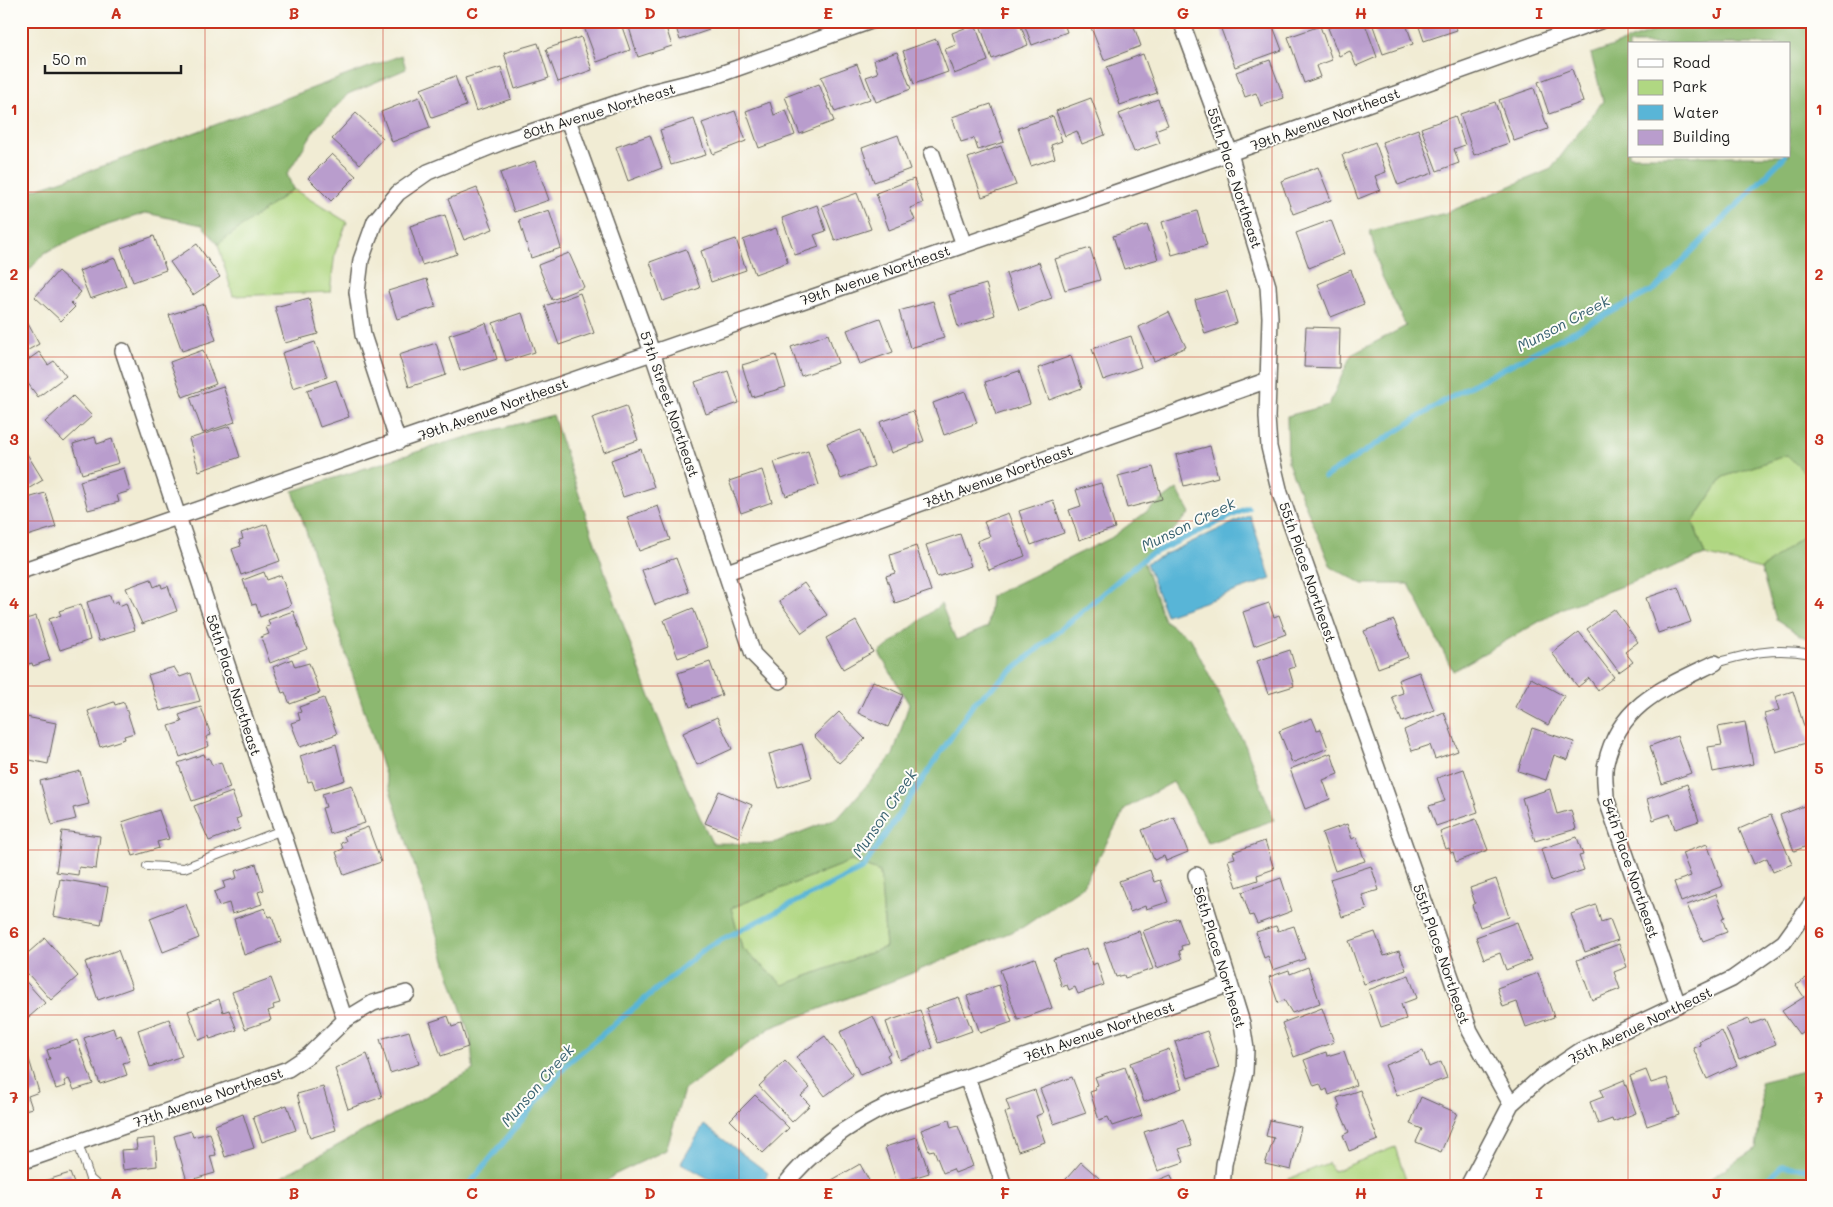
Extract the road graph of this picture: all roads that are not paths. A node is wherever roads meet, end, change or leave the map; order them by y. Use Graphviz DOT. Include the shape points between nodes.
graph roads {
  1 [pos="871,21"];
  2 [pos="1181,21"];
  3 [pos="1592,22"];
  4 [pos="568,120"];
  5 [pos="1230,153"];
  6 [pos="932,154"];
  7 [pos="964,244"];
  8 [pos="123,351"];
  9 [pos="652,352"];
  10 [pos="1268,380"];
  11 [pos="398,442"];
  12 [pos="179,517"];
  13 [pos="21,571"];
  14 [pos="727,572"];
  15 [pos="1812,654"];
  16 [pos="1715,663"];
  17 [pos="780,681"];
  18 [pos="282,830"];
  19 [pos="148,866"];
  20 [pos="1196,875"];
  21 [pos="1812,903"];
  22 [pos="1230,984"];
  23 [pos="407,993"];
  24 [pos="1678,1005"];
  25 [pos="345,1020"];
  26 [pos="967,1077"];
  27 [pos="1511,1104"];
  28 [pos="78,1143"];
  29 [pos="21,1162"];
  30 [pos="98,1186"];
  31 [pos="784,1186"];
  32 [pos="1004,1186"];
  33 [pos="1222,1186"];
  34 [pos="1468,1186"];
  1 -- 4 [label="street, 80th Avenue Northeast" via="720,75 647,92"];
  2 -- 5 [label="street, 55th Place Northeast"];
  3 -- 5 [label="street, 79th Avenue Northeast"];
  4 -- 9 [label="street, 57th Street Northeast"];
  4 -- 11 [label="street, 80th Avenue Northeast" via="428,172 398,193 375,221 361,260 357,292 359,314"];
  5 -- 7 [label="street, 79th Avenue Northeast"];
  5 -- 10 [label="street, 55th Place Northeast" via="1268,286"];
  6 -- 7 [label="street, 79th Avenue Northeast"];
  7 -- 9 [label="street, 79th Avenue Northeast"];
  8 -- 12 [label="street, 58th Place Northeast"];
  9 -- 11 [label="street, 79th Avenue Northeast"];
  9 -- 14 [label="street, 57th Street Northeast"];
  10 -- 14 [label="street, 78th Avenue Northeast"];
  10 -- 27 [label="street, 55th Place Northeast" via="1269,447 1280,493 1470,1031"];
  11 -- 12 [label="street, 79th Avenue Northeast"];
  12 -- 13 [label="street, 79th Avenue Northeast"];
  12 -- 18 [label="street, 58th Place Northeast"];
  14 -- 17 [label="street, 57th Street Northeast" via="753,654"];
  15 -- 16 [label="lane" via="1786,649 1747,654"];
  16 -- 24 [label="street, 54th Place Northeast" via="1667,686 1634,708 1615,734 1605,765 1606,798"];
  18 -- 19 [label="lane" via="184,868"];
  18 -- 25 [label="street, 58th Place Northeast"];
  20 -- 22 [label="street, 56th Place Northeast"];
  21 -- 24 [label="street, 75th Avenue Northeast" via="1784,942 1732,979"];
  22 -- 26 [label="street, 76th Avenue Northeast"];
  22 -- 33 [label="street, 56th Place Northeast" via="1242,1023 1245,1064"];
  23 -- 25 [label="street, 77th Avenue Northeast" via="373,1003"];
  24 -- 27 [label="street, 75th Avenue Northeast" via="1580,1051 1540,1078"];
  25 -- 28 [label="street, 77th Avenue Northeast" via="309,1055 288,1069"];
  26 -- 31 [label="street, 76th Avenue Northeast" via="868,1115 815,1151"];
  26 -- 32 [label="street"];
  27 -- 34 [label="street, 75th Avenue Northeast"];
  28 -- 29 [label="street, 77th Avenue Northeast"];
  28 -- 30 [label="lane" via="90,1179"];
}
